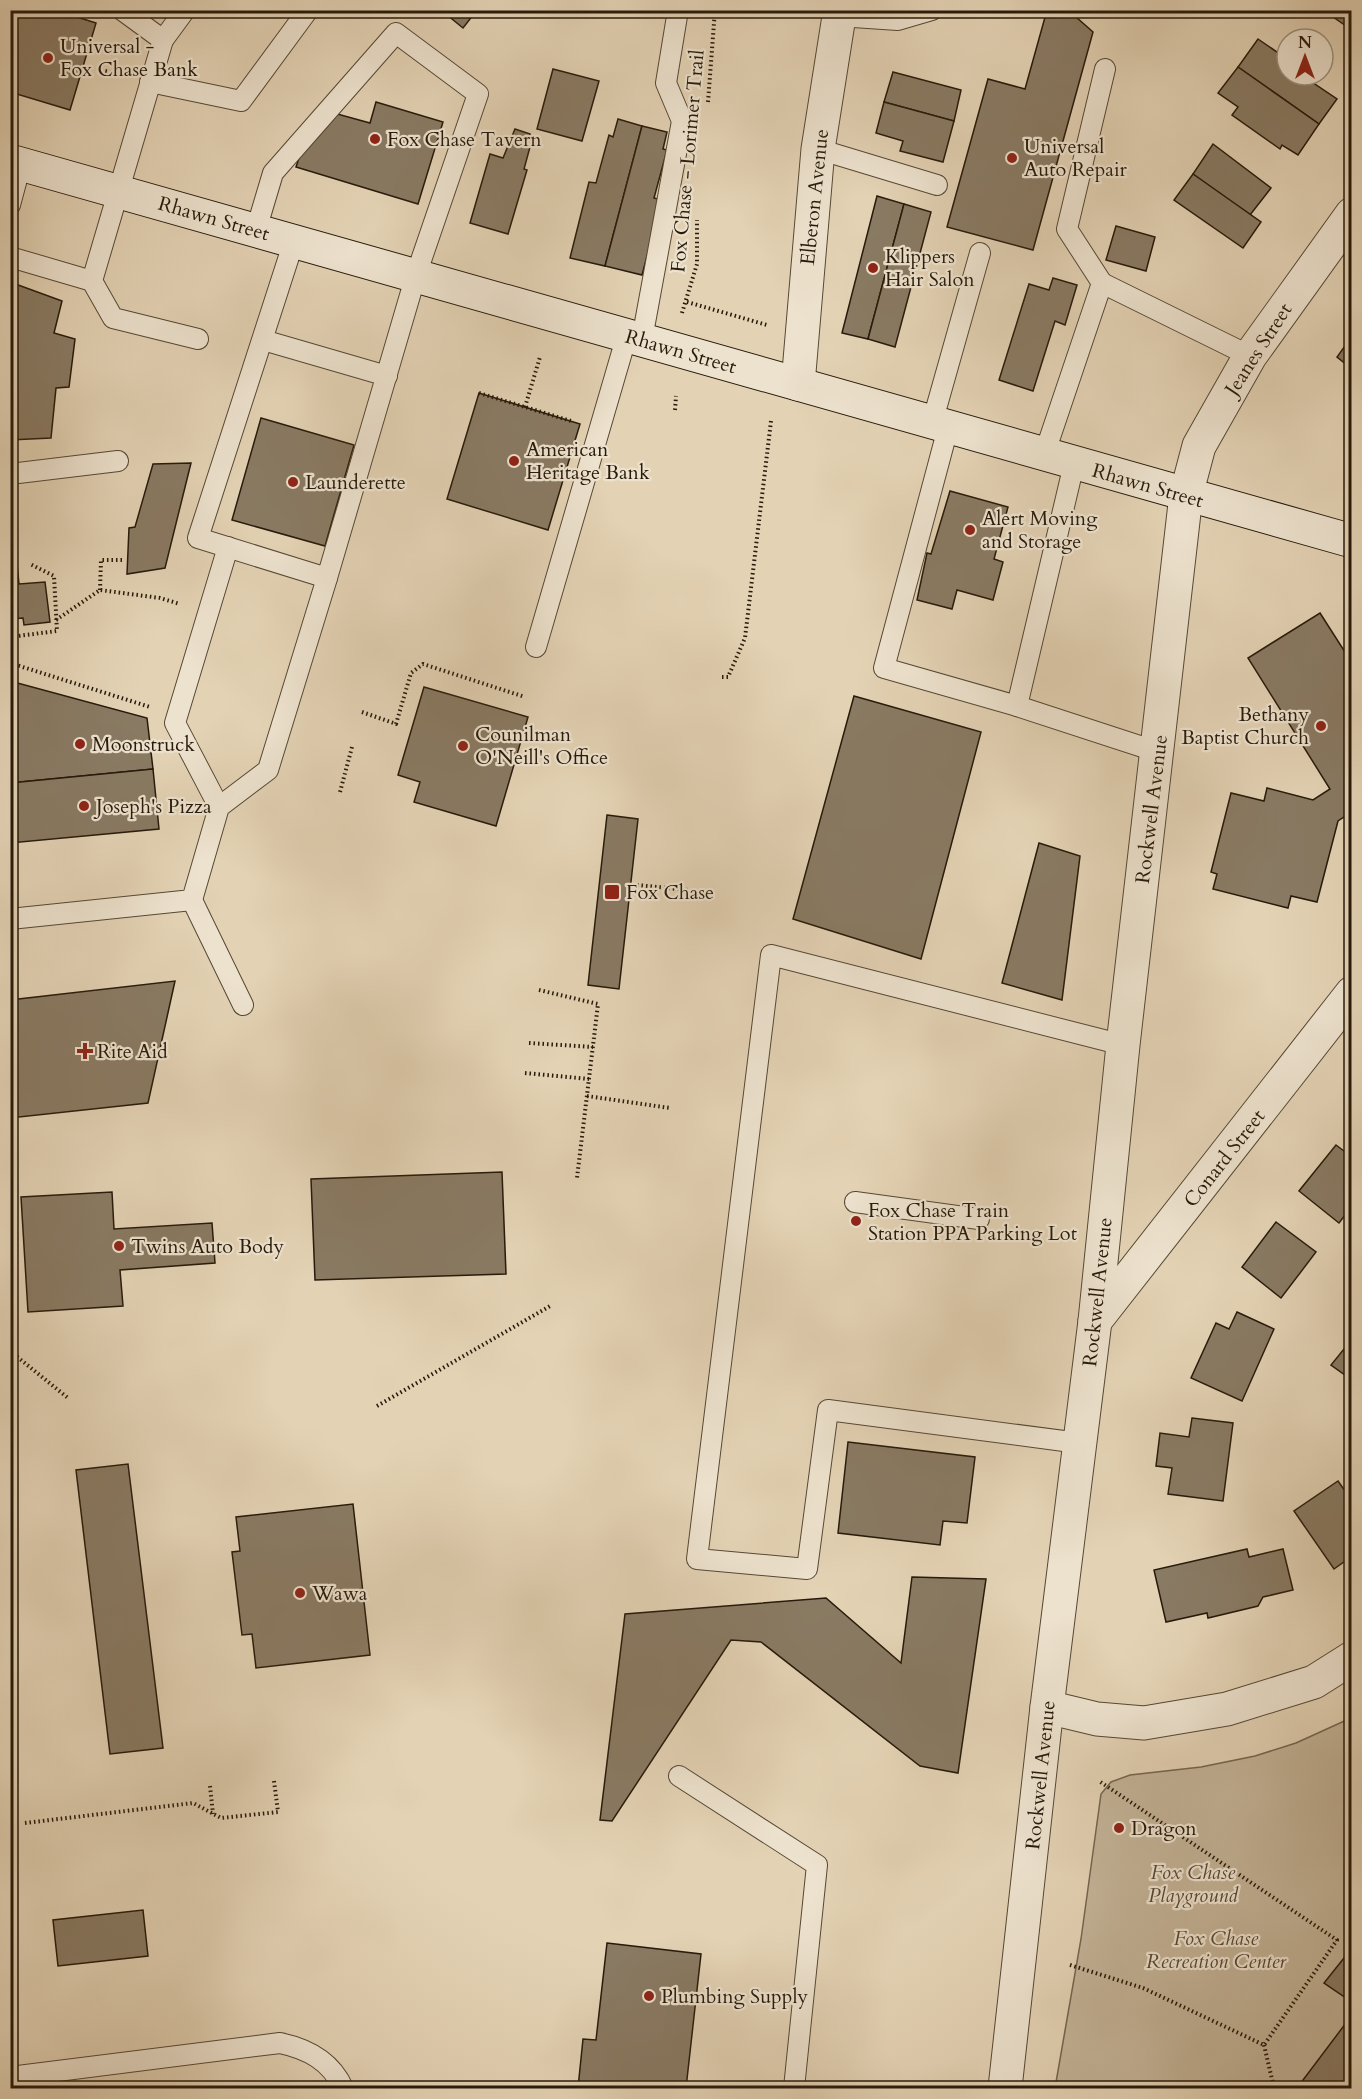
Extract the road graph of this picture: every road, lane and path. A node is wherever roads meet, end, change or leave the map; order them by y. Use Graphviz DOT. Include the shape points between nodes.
graph roads {
  1 [pos="122,10"];
  2 [pos="185,10"];
  3 [pos="308,10"];
  4 [pos="678,10"];
  5 [pos="715,10"];
  6 [pos="932,10"];
  7 [pos="839,13"];
  8 [pos="163,40"];
  9 [pos="1105,69"];
  10 [pos="150,82"];
  11 [pos="707,113"];
  12 [pos="818,149"];
  13 [pos="16,162"];
  14 [pos="937,185"];
  15 [pos="117,191"];
  16 [pos="10,205"];
  17 [pos="698,211"];
  18 [pos="1352,214"];
  19 [pos="256,230"];
  20 [pos="294,241"];
  21 [pos="980,253"];
  22 [pos="10,256"];
  23 [pos="416,276"];
  24 [pos="92,281"];
  25 [pos="1102,284"];
  26 [pos="687,302"];
  27 [pos="682,313"];
  28 [pos="769,325"];
  29 [pos="634,337"];
  30 [pos="198,339"];
  31 [pos="263,340"];
  32 [pos="1250,356"];
  33 [pos="540,357"];
  34 [pos="387,376"];
  35 [pos="798,384"];
  36 [pos="479,393"];
  37 [pos="676,396"];
  38 [pos="525,407"];
  39 [pos="675,410"];
  40 [pos="771,421"];
  41 [pos="580,424"];
  42 [pos="940,425"];
  43 [pos="1059,460"];
  44 [pos="118,461"];
  45 [pos="10,474"];
  46 [pos="1186,495"];
  47 [pos="1352,541"];
  48 [pos="228,547"];
  49 [pos="124,560"];
  50 [pos="30,564"];
  51 [pos="327,578"];
  52 [pos="100,590"];
  53 [pos="209,613"];
  54 [pos="56,620"];
  55 [pos="10,637"];
  56 [pos="536,647"];
  57 [pos="10,663"];
  58 [pos="722,677"];
  59 [pos="525,697"];
  60 [pos="1017,706"];
  61 [pos="362,712"];
  62 [pos="178,716"];
  63 [pos="352,747"];
  64 [pos="1158,752"];
  65 [pos="340,792"];
  66 [pos="219,807"];
  67 [pos="637,885"];
  68 [pos="696,896"];
  69 [pos="192,900"];
  70 [pos="10,919"];
  71 [pos="539,990"];
  72 [pos="1352,993"];
  73 [pos="243,1005"];
  74 [pos="529,1042"];
  75 [pos="1123,1045"];
  76 [pos="593,1047"];
  77 [pos="525,1073"];
  78 [pos="589,1079"];
  79 [pos="586,1096"];
  80 [pos="670,1108"];
  81 [pos="577,1178"];
  82 [pos="855,1202"];
  83 [pos="979,1219"];
  84 [pos="550,1306"];
  85 [pos="1095,1321"];
  86 [pos="10,1350"];
  87 [pos="68,1398"];
  88 [pos="377,1406"];
  89 [pos="1079,1443"];
  90 [pos="1352,1658"];
  91 [pos="1047,1707"];
  92 [pos="679,1776"];
  93 [pos="274,1781"];
  94 [pos="1099,1781"];
  95 [pos="210,1786"];
  96 [pos="213,1814"];
  97 [pos="25,1823"];
  98 [pos="1070,1965"];
  99 [pos="1264,2045"];
  100 [pos="10,2077"];
  101 [pos="343,2088"];
  102 [pos="794,2088"];
  103 [pos="1005,2088"];
  104 [pos="1274,2088"];
  1 -- 8 [label="lane"];
  2 -- 8 [label="lane"];
  3 -- 10 [label="lane" via="241,101"];
  4 -- 29 [label="lane" via="666,83 682,121"];
  5 -- 11 [label="path, Fox Chase - Lorimer Trail"];
  6 -- 7 [label="lane" via="898,20"];
  7 -- 12 [label="street, Elberon Avenue"];
  8 -- 10 [label="lane"];
  9 -- 25 [label="lane" via="1067,229"];
  10 -- 15 [label="lane"];
  12 -- 14 [label="lane"];
  12 -- 35 [label="street, Elberon Avenue"];
  13 -- 15 [label="street, Rhawn Street"];
  13 -- 16 [label="lane"];
  15 -- 19 [label="street, Rhawn Street"];
  15 -- 24 [label="lane"];
  17 -- 26 [label="path, Fox Chase - Lorimer Trail" via="697,264"];
  18 -- 32 [label="street, Jeanes Street"];
  19 -- 20 [label="street, Rhawn Street"];
  19 -- 23 [label="lane" via="273,173 396,33 478,93"];
  20 -- 23 [label="street, Rhawn Street"];
  20 -- 31 [label="lane"];
  21 -- 42 [label="lane"];
  22 -- 24 [label="lane"];
  23 -- 29 [label="street, Rhawn Street"];
  23 -- 34 [label="lane"];
  24 -- 30 [label="lane" via="112,318"];
  25 -- 32 [label="lane"];
  25 -- 43 [label="lane"];
  26 -- 27 [label="path, Fox Chase - Lorimer Trail"];
  26 -- 28 [label="path"];
  29 -- 35 [label="street, Rhawn Street"];
  29 -- 56 [label="lane"];
  31 -- 34 [label="lane"];
  31 -- 48 [label="lane" via="198,538"];
  32 -- 46 [label="street, Jeanes Street" via="1199,446"];
  33 -- 38 [label="path"];
  34 -- 51 [label="lane"];
  35 -- 42 [label="street, Rhawn Street"];
  36 -- 38 [label="path"];
  37 -- 39 [label="path"];
  38 -- 41 [label="path"];
  40 -- 58 [label="path" via="745,638 728,677"];
  42 -- 43 [label="street, Rhawn Street"];
  42 -- 60 [label="lane" via="884,668"];
  43 -- 46 [label="street, Rhawn Street"];
  43 -- 60 [label="lane"];
  44 -- 45 [label="lane"];
  46 -- 47 [label="street, Rhawn Street"];
  46 -- 64 [label="street, Rockwell Avenue"];
  48 -- 51 [label="lane"];
  48 -- 53 [label="lane"];
  49 -- 52 [label="path" via="101,560"];
  50 -- 54 [label="path" via="54,576"];
  51 -- 66 [label="lane" via="268,770"];
  52 -- 53 [label="path" via="160,598"];
  52 -- 54 [label="path"];
  53 -- 62 [label="lane"];
  54 -- 55 [label="path" via="57,631"];
  57 -- 62 [label="path"];
  59 -- 61 [label="path" via="423,664 411,673 396,724"];
  60 -- 64 [label="lane"];
  62 -- 66 [label="lane" via="175,723"];
  63 -- 65 [label="path"];
  64 -- 75 [label="street, Rockwell Avenue"];
  66 -- 69 [label="lane"];
  67 -- 68 [label="path" via="688,891"];
  69 -- 70 [label="lane"];
  69 -- 73 [label="lane"];
  71 -- 76 [label="path" via="598,1004"];
  72 -- 85 [label="street, Conard Street"];
  74 -- 76 [label="path"];
  75 -- 85 [label="street, Rockwell Avenue"];
  75 -- 89 [label="lane" via="771,955 697,1559 807,1569 828,1410"];
  76 -- 78 [label="path"];
  77 -- 78 [label="path"];
  78 -- 79 [label="path"];
  79 -- 80 [label="path"];
  79 -- 81 [label="path"];
  82 -- 83 [label="lane"];
  84 -- 88 [label="path"];
  85 -- 89 [label="street, Rockwell Avenue"];
  86 -- 87 [label="path"];
  89 -- 91 [label="street, Rockwell Avenue"];
  90 -- 91 [label="street" via="1314,1682 1227,1709 1154,1721 1097,1719"];
  91 -- 103 [label="street, Rockwell Avenue"];
  92 -- 102 [label="lane" via="817,1865"];
  93 -- 96 [label="path" via="278,1812 221,1818"];
  94 -- 99 [label="path" via="1336,1941"];
  95 -- 96 [label="path"];
  96 -- 97 [label="path" via="193,1803"];
  98 -- 99 [label="path" via="1143,1988"];
  99 -- 104 [label="path"];
  100 -- 101 [label="lane" via="280,2043 314,2054 328,2065"];
}
